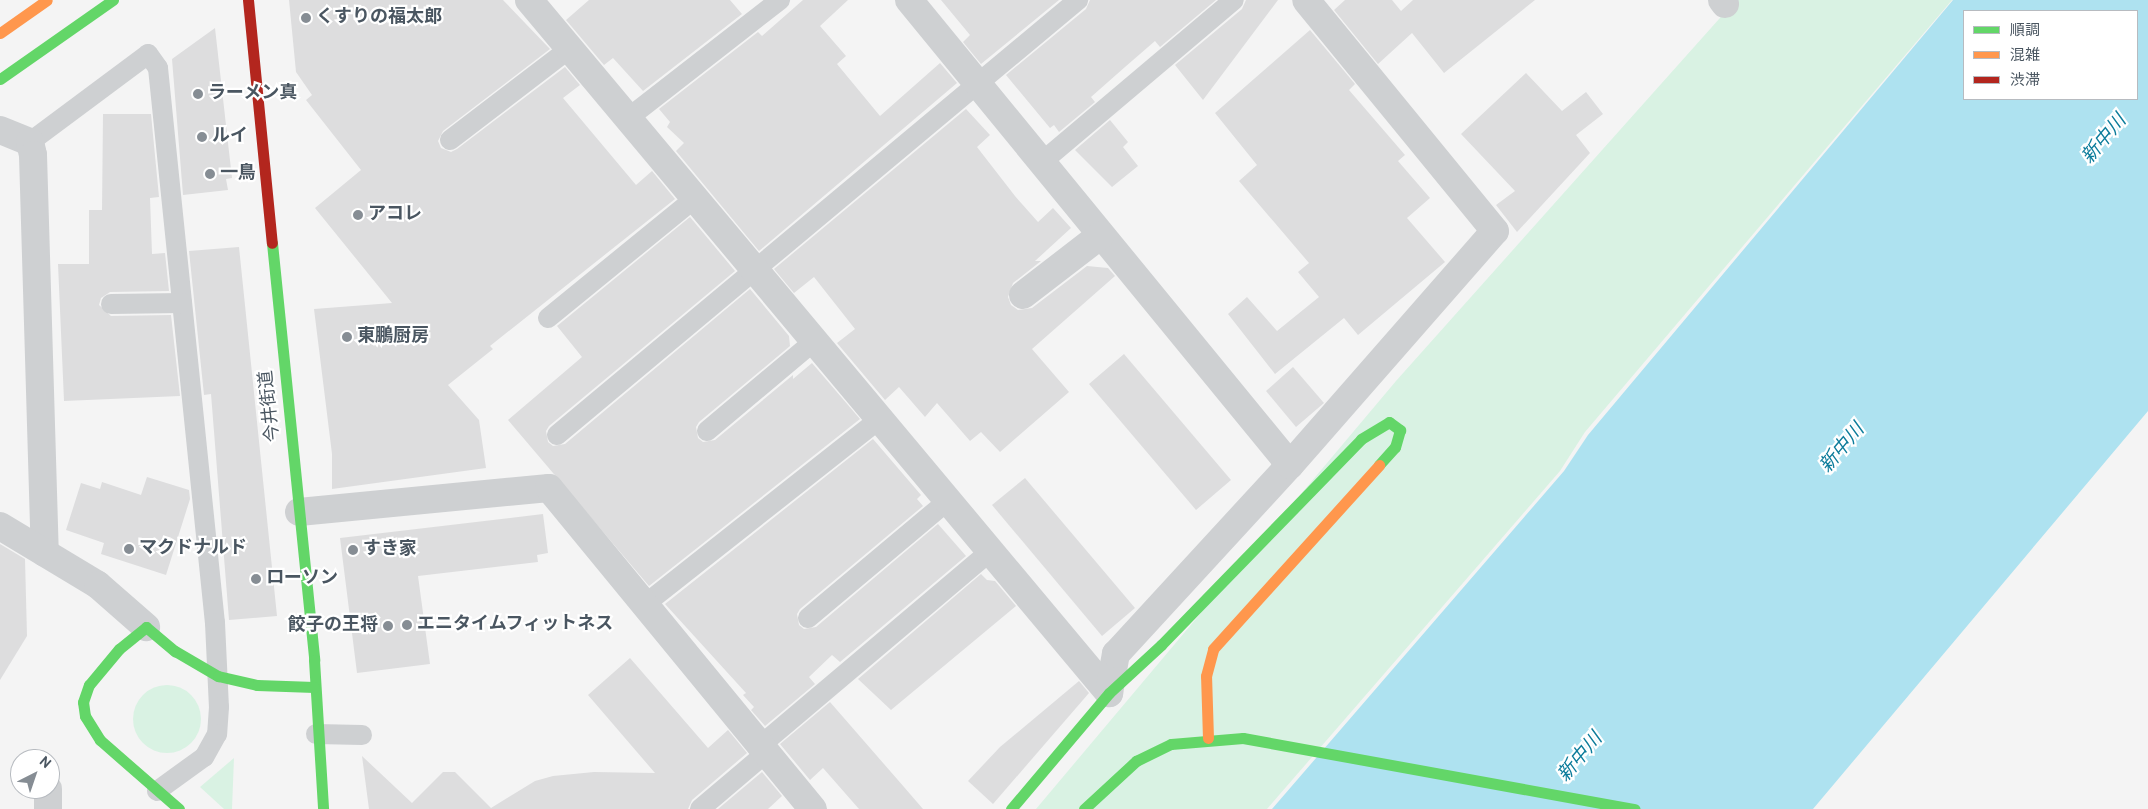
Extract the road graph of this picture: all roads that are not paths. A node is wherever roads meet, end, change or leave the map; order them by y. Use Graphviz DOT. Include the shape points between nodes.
graph roads {
  1 [pos="47,0"];
  2 [pos="113,0"];
  3 [pos="248,0"];
  4 [pos="529,0"];
  5 [pos="780,0"];
  6 [pos="909,0"];
  7 [pos="1078,0"];
  8 [pos="1234,0"];
  9 [pos="1310,1"];
  10 [pos="0,33"];
  11 [pos="569,49"];
  12 [pos="0,79"];
  13 [pos="977,84"];
  14 [pos="627,119"];
  15 [pos="0,130"];
  16 [pos="450,140"];
  17 [pos="30,142"];
  18 [pos="1042,162"];
  19 [pos="694,199"];
  20 [pos="1101,234"];
  21 [pos="753,270"];
  22 [pos="1023,295"];
  23 [pos="182,303"];
  24 [pos="111,304"];
  25 [pos="548,318"];
  26 [pos="813,342"];
  27 [pos="878,420"];
  28 [pos="707,431"];
  29 [pos="557,435"];
  30 [pos="1290,465"];
  31 [pos="946,502"];
  32 [pos="299,512"];
  33 [pos="0,526"];
  34 [pos="989,552"];
  35 [pos="45,553"];
  36 [pos="644,604"];
  37 [pos="808,618"];
  38 [pos="146,627"];
  39 [pos="218,676"];
  40 [pos="314,687"];
  41 [pos="1110,693"];
  42 [pos="316,734"];
  43 [pos="362,735"];
  44 [pos="1208,738"];
  45 [pos="764,749"];
  46 [pos="157,791"];
  47 [pos="179,809"];
  48 [pos="323,809"];
  49 [pos="700,809"];
  50 [pos="813,809"];
  51 [pos="1011,809"];
  52 [pos="1084,809"];
  53 [pos="1635,809"];
  1 -- 10 [label="street"];
  2 -- 12 [label="street"];
  3 -- 32 [label="street, 今井街道"];
  4 -- 11 [label="street"];
  5 -- 14 [label="lane"];
  6 -- 13 [label="street"];
  7 -- 13 [label="lane"];
  8 -- 18 [label="lane"];
  9 -- 30 [label="street" via="1495,231"];
  11 -- 14 [label="street"];
  11 -- 16 [label="lane"];
  13 -- 18 [label="street"];
  13 -- 21 [label="lane"];
  14 -- 19 [label="street"];
  15 -- 17 [label="street"];
  17 -- 23 [label="lane" via="148,54 158,68"];
  17 -- 35 [label="street"];
  18 -- 20 [label="street"];
  19 -- 21 [label="street"];
  19 -- 25 [label="lane"];
  20 -- 22 [label="street"];
  20 -- 30 [label="street"];
  21 -- 26 [label="street"];
  21 -- 29 [label="lane"];
  23 -- 24 [label="lane"];
  23 -- 39 [label="lane"];
  26 -- 27 [label="street"];
  26 -- 28 [label="lane"];
  27 -- 31 [label="street"];
  27 -- 36 [label="lane"];
  30 -- 41 [label="street" via="1116,654"];
  31 -- 34 [label="street"];
  31 -- 37 [label="lane"];
  32 -- 36 [label="street" via="549,488"];
  32 -- 40 [label="street, 今井街道"];
  33 -- 35 [label="street"];
  34 -- 41 [label="street"];
  34 -- 45 [label="lane"];
  35 -- 38 [label="street" via="98,585"];
  36 -- 45 [label="street"];
  38 -- 39 [label="street" via="174,651"];
  38 -- 46 [label="street" via="102,668 88,686 83,702 85,716 100,740"];
  39 -- 40 [label="street" via="256,685"];
  39 -- 46 [label="lane" via="217,734 204,757"];
  40 -- 42 [label="street, 今井街道"];
  41 -- 44 [label="street" via="1361,439 1389,422 1400,430 1395,447 1213,649 1206,676"];
  41 -- 51 [label="street"];
  42 -- 43 [label="lane"];
  42 -- 48 [label="street, 今井街道"];
  44 -- 52 [label="street" via="1171,744 1136,761"];
  44 -- 53 [label="street" via="1243,738"];
  45 -- 49 [label="lane"];
  45 -- 50 [label="street"];
  46 -- 47 [label="street"];
}
